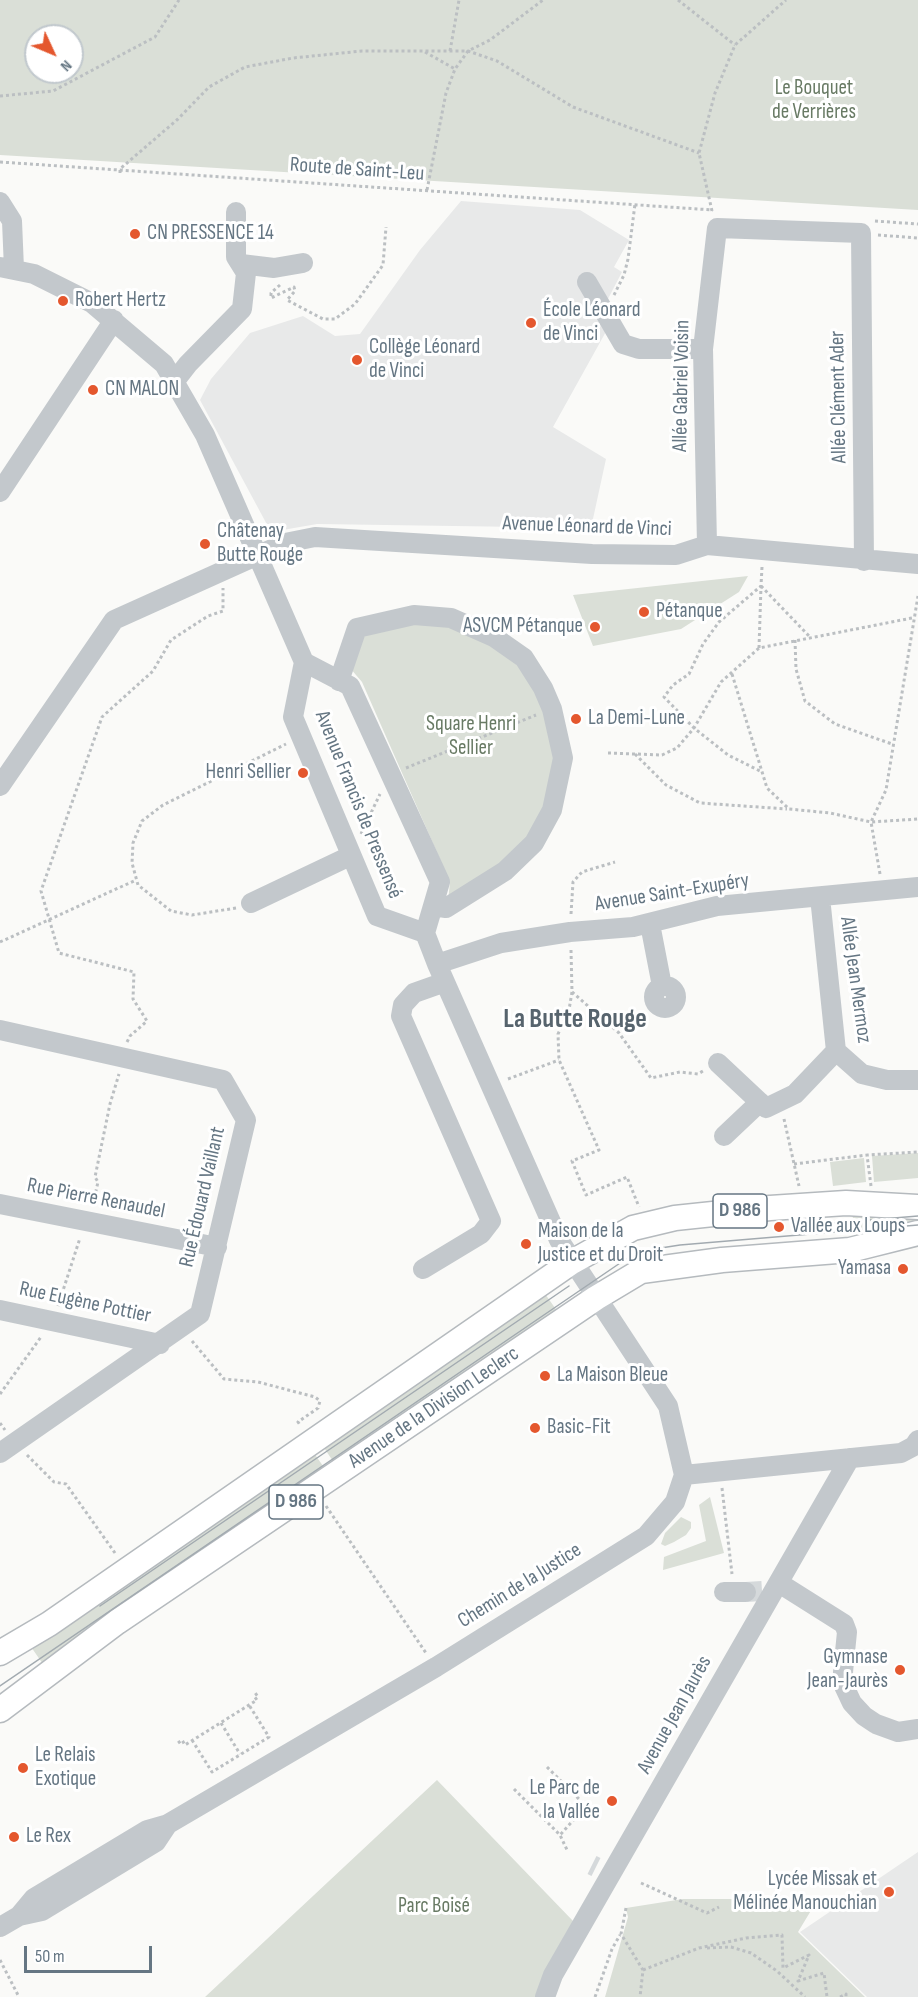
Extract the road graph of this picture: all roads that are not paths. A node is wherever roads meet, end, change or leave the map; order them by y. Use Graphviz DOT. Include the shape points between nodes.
graph roads {
  1 [pos="0,202"];
  2 [pos="236,212"];
  3 [pos="861,234"];
  4 [pos="241,264"];
  5 [pos="297,265"];
  6 [pos="7,268"];
  7 [pos="587,282"];
  8 [pos="114,320"];
  9 [pos="703,349"];
  10 [pos="174,382"];
  11 [pos="0,492"];
  12 [pos="707,545"];
  13 [pos="255,554"];
  14 [pos="864,561"];
  15 [pos="918,564"];
  16 [pos="304,662"];
  17 [pos="339,681"];
  18 [pos="0,786"];
  19 [pos="350,856"];
  20 [pos="918,887"];
  21 [pos="820,897"];
  22 [pos="251,903"];
  23 [pos="433,906"];
  24 [pos="650,924"];
  25 [pos="425,933"];
  26 [pos="437,964"];
  27 [pos="445,982"];
  28 [pos="662,986"];
  29 [pos="0,1030"];
  30 [pos="836,1051"];
  31 [pos="718,1063"];
  32 [pos="918,1080"];
  33 [pos="760,1102"];
  34 [pos="724,1136"];
  35 [pos="0,1204"];
  36 [pos="918,1207"];
  37 [pos="918,1233"];
  38 [pos="217,1247"];
  39 [pos="572,1262"];
  40 [pos="423,1269"];
  41 [pos="596,1298"];
  42 [pos="0,1310"];
  43 [pos="160,1344"];
  44 [pos="6,1442"];
  45 [pos="913,1448"];
  46 [pos="850,1458"];
  47 [pos="684,1475"];
  48 [pos="753,1590"];
  49 [pos="0,1653"];
  50 [pos="0,1710"];
  51 [pos="918,1729"];
  52 [pos="0,1928"];
  53 [pos="545,1997"];
  1 -- 6 [label="street" via="12,221"];
  2 -- 4 [label="street" via="236,257"];
  3 -- 9 [label="street, Allée Gabriel Voisin" via="714,219"];
  3 -- 14 [label="street, Allée Clément Ader"];
  4 -- 5 [label="street" via="274,268"];
  4 -- 10 [label="street" via="246,273 242,309"];
  6 -- 8 [label="street" via="34,274 75,294"];
  7 -- 9 [label="street" via="623,344 639,349"];
  8 -- 10 [label="street" via="164,364"];
  8 -- 11 [label="street"];
  9 -- 12 [label="street, Allée Gabriel Voisin"];
  10 -- 13 [label="street" via="205,435"];
  12 -- 13 [label="street, Avenue Léonard de Vinci" via="676,555 592,554 315,537"];
  12 -- 14 [label="street, Avenue Léonard de Vinci"];
  13 -- 16 [label="street"];
  13 -- 18 [label="street, Avenue Léonard de Vinci" via="114,620"];
  14 -- 15 [label="street, Avenue Léonard de Vinci"];
  16 -- 17 [label="street, Avenue Francis de Pressensé"];
  16 -- 19 [label="street, Avenue Francis de Pressensé" via="294,717"];
  17 -- 23 [label="street, Avenue Francis de Pressensé" via="350,686 440,882"];
  17 -- 23 [label="street" via="357,627 414,615 451,618 494,637 524,658 552,709 563,758 552,810 534,843 505,871 455,903 446,908"];
  19 -- 22 [label="street"];
  19 -- 25 [label="street, Avenue Francis de Pressensé" via="377,916"];
  20 -- 21 [label="street, Avenue Saint-Exupéry"];
  21 -- 24 [label="street, Avenue Saint-Exupéry" via="717,906"];
  21 -- 30 [label="street, Allée Jean Mermoz"];
  23 -- 25 [label="street, Avenue Francis de Pressensé"];
  24 -- 26 [label="street, Avenue Saint-Exupéry" via="501,943"];
  24 -- 28 [label="street"];
  25 -- 26 [label="street"];
  26 -- 27 [label="street"];
  27 -- 39 [label="street"];
  27 -- 40 [label="street" via="414,993 403,1005 401,1016 491,1221 481,1234"];
  29 -- 38 [label="street, Rue Édouard Vaillant" via="120,1063 223,1080 246,1120"];
  30 -- 32 [label="street, Allée Jean Mermoz" via="862,1074 887,1080"];
  30 -- 33 [label="street" via="795,1094 766,1108"];
  31 -- 33 [label="street"];
  33 -- 34 [label="street"];
  35 -- 38 [label="street, Rue Pierre Renaudel"];
  36 -- 39 [label="main road, Avenue de la Division Leclerc / D 986" via="846,1203 675,1218 633,1228"];
  37 -- 41 [label="main road, Avenue de la Division Leclerc / D 986" via="850,1250 664,1266 641,1271"];
  38 -- 43 [label="street, Rue Édouard Vaillant" via="200,1314"];
  39 -- 41 [label="street"];
  39 -- 49 [label="main road, Avenue de la Division Leclerc / D 986" via="49,1624"];
  41 -- 47 [label="street" via="668,1406"];
  41 -- 50 [label="main road, Avenue de la Division Leclerc / D 986" via="117,1622"];
  42 -- 43 [label="street, Rue Eugène Pottier"];
  43 -- 44 [label="street, Rue Édouard Vaillant"];
  45 -- 46 [label="street"];
  46 -- 47 [label="street"];
  46 -- 48 [label="street, Avenue Jean Jaurès"];
  47 -- 52 [label="street, Chemin de la Justice" via="675,1502 646,1536 436,1667 168,1824 147,1830 98,1869 33,1898 19,1916"];
  48 -- 51 [label="street" via="844,1624 844,1686 852,1703 876,1724 898,1732"];
  48 -- 53 [label="street, Avenue Jean Jaurès"];
}
